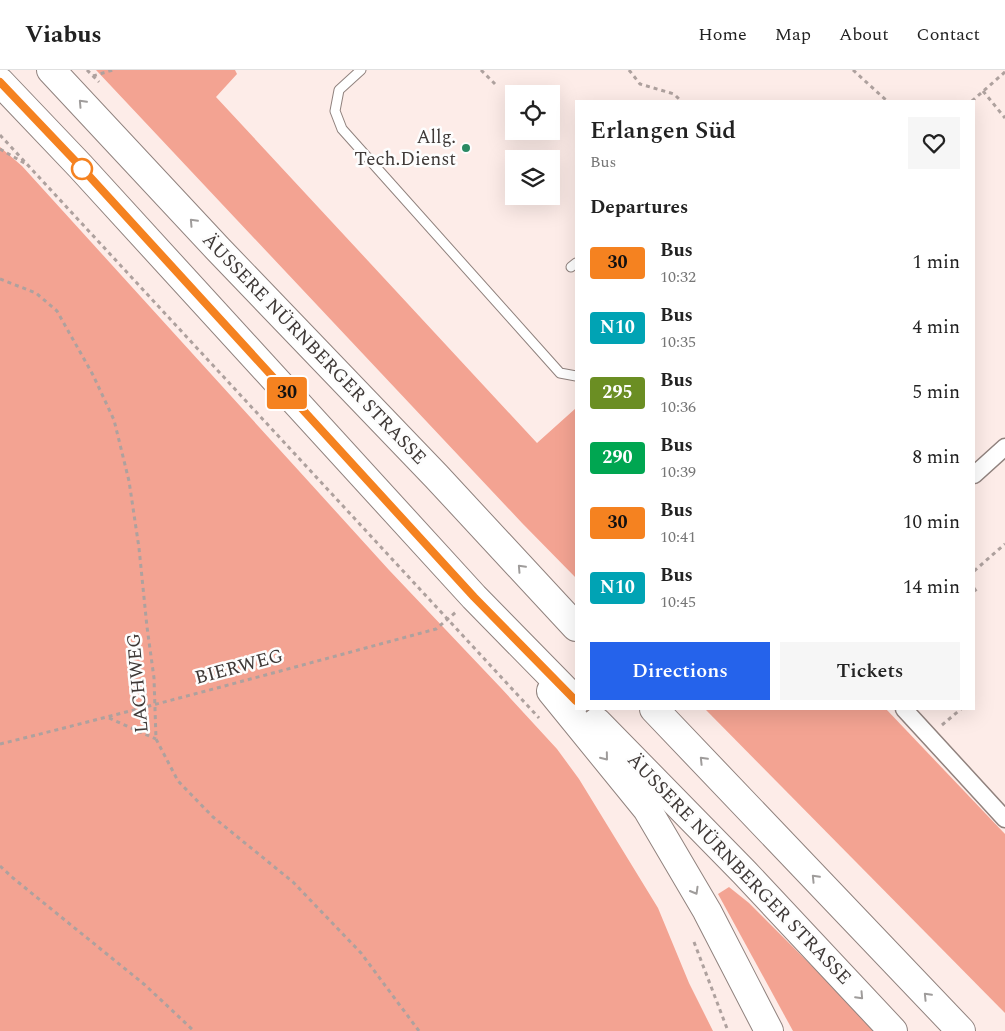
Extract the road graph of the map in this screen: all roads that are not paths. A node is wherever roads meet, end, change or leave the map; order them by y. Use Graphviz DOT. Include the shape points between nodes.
graph roads {
  1 [pos="52,70"];
  2 [pos="361,70"];
  3 [pos="0,82"];
  4 [pos="575,376"];
  5 [pos="1005,446"];
  6 [pos="975,474"];
  7 [pos="474,597"];
  8 [pos="575,626"];
  9 [pos="575,700"];
  10 [pos="585,710"];
  11 [pos="655,710"];
  12 [pos="905,710"];
  13 [pos="1005,819"];
  14 [pos="769,1031"];
  15 [pos="893,1031"];
  16 [pos="961,1031"];
  8 -- 1 [label="highway, ÄUSSERE NÜRNBERGER STRASSE, one-way"];
  2 -- 4 [label="lane" via="339,90 335,111 342,129 560,373"];
  3 -- 7 [label="highway"];
  5 -- 6 [label="street"];
  7 -- 9 [label="highway"];
  7 -- 14 [label="highway, one-way" via="647,808 707,912"];
  10 -- 15 [label="highway, ÄUSSERE NÜRNBERGER STRASSE, one-way" via="744,872"];
  16 -- 11 [label="highway, one-way"];
  12 -- 13 [label="street"];
}
